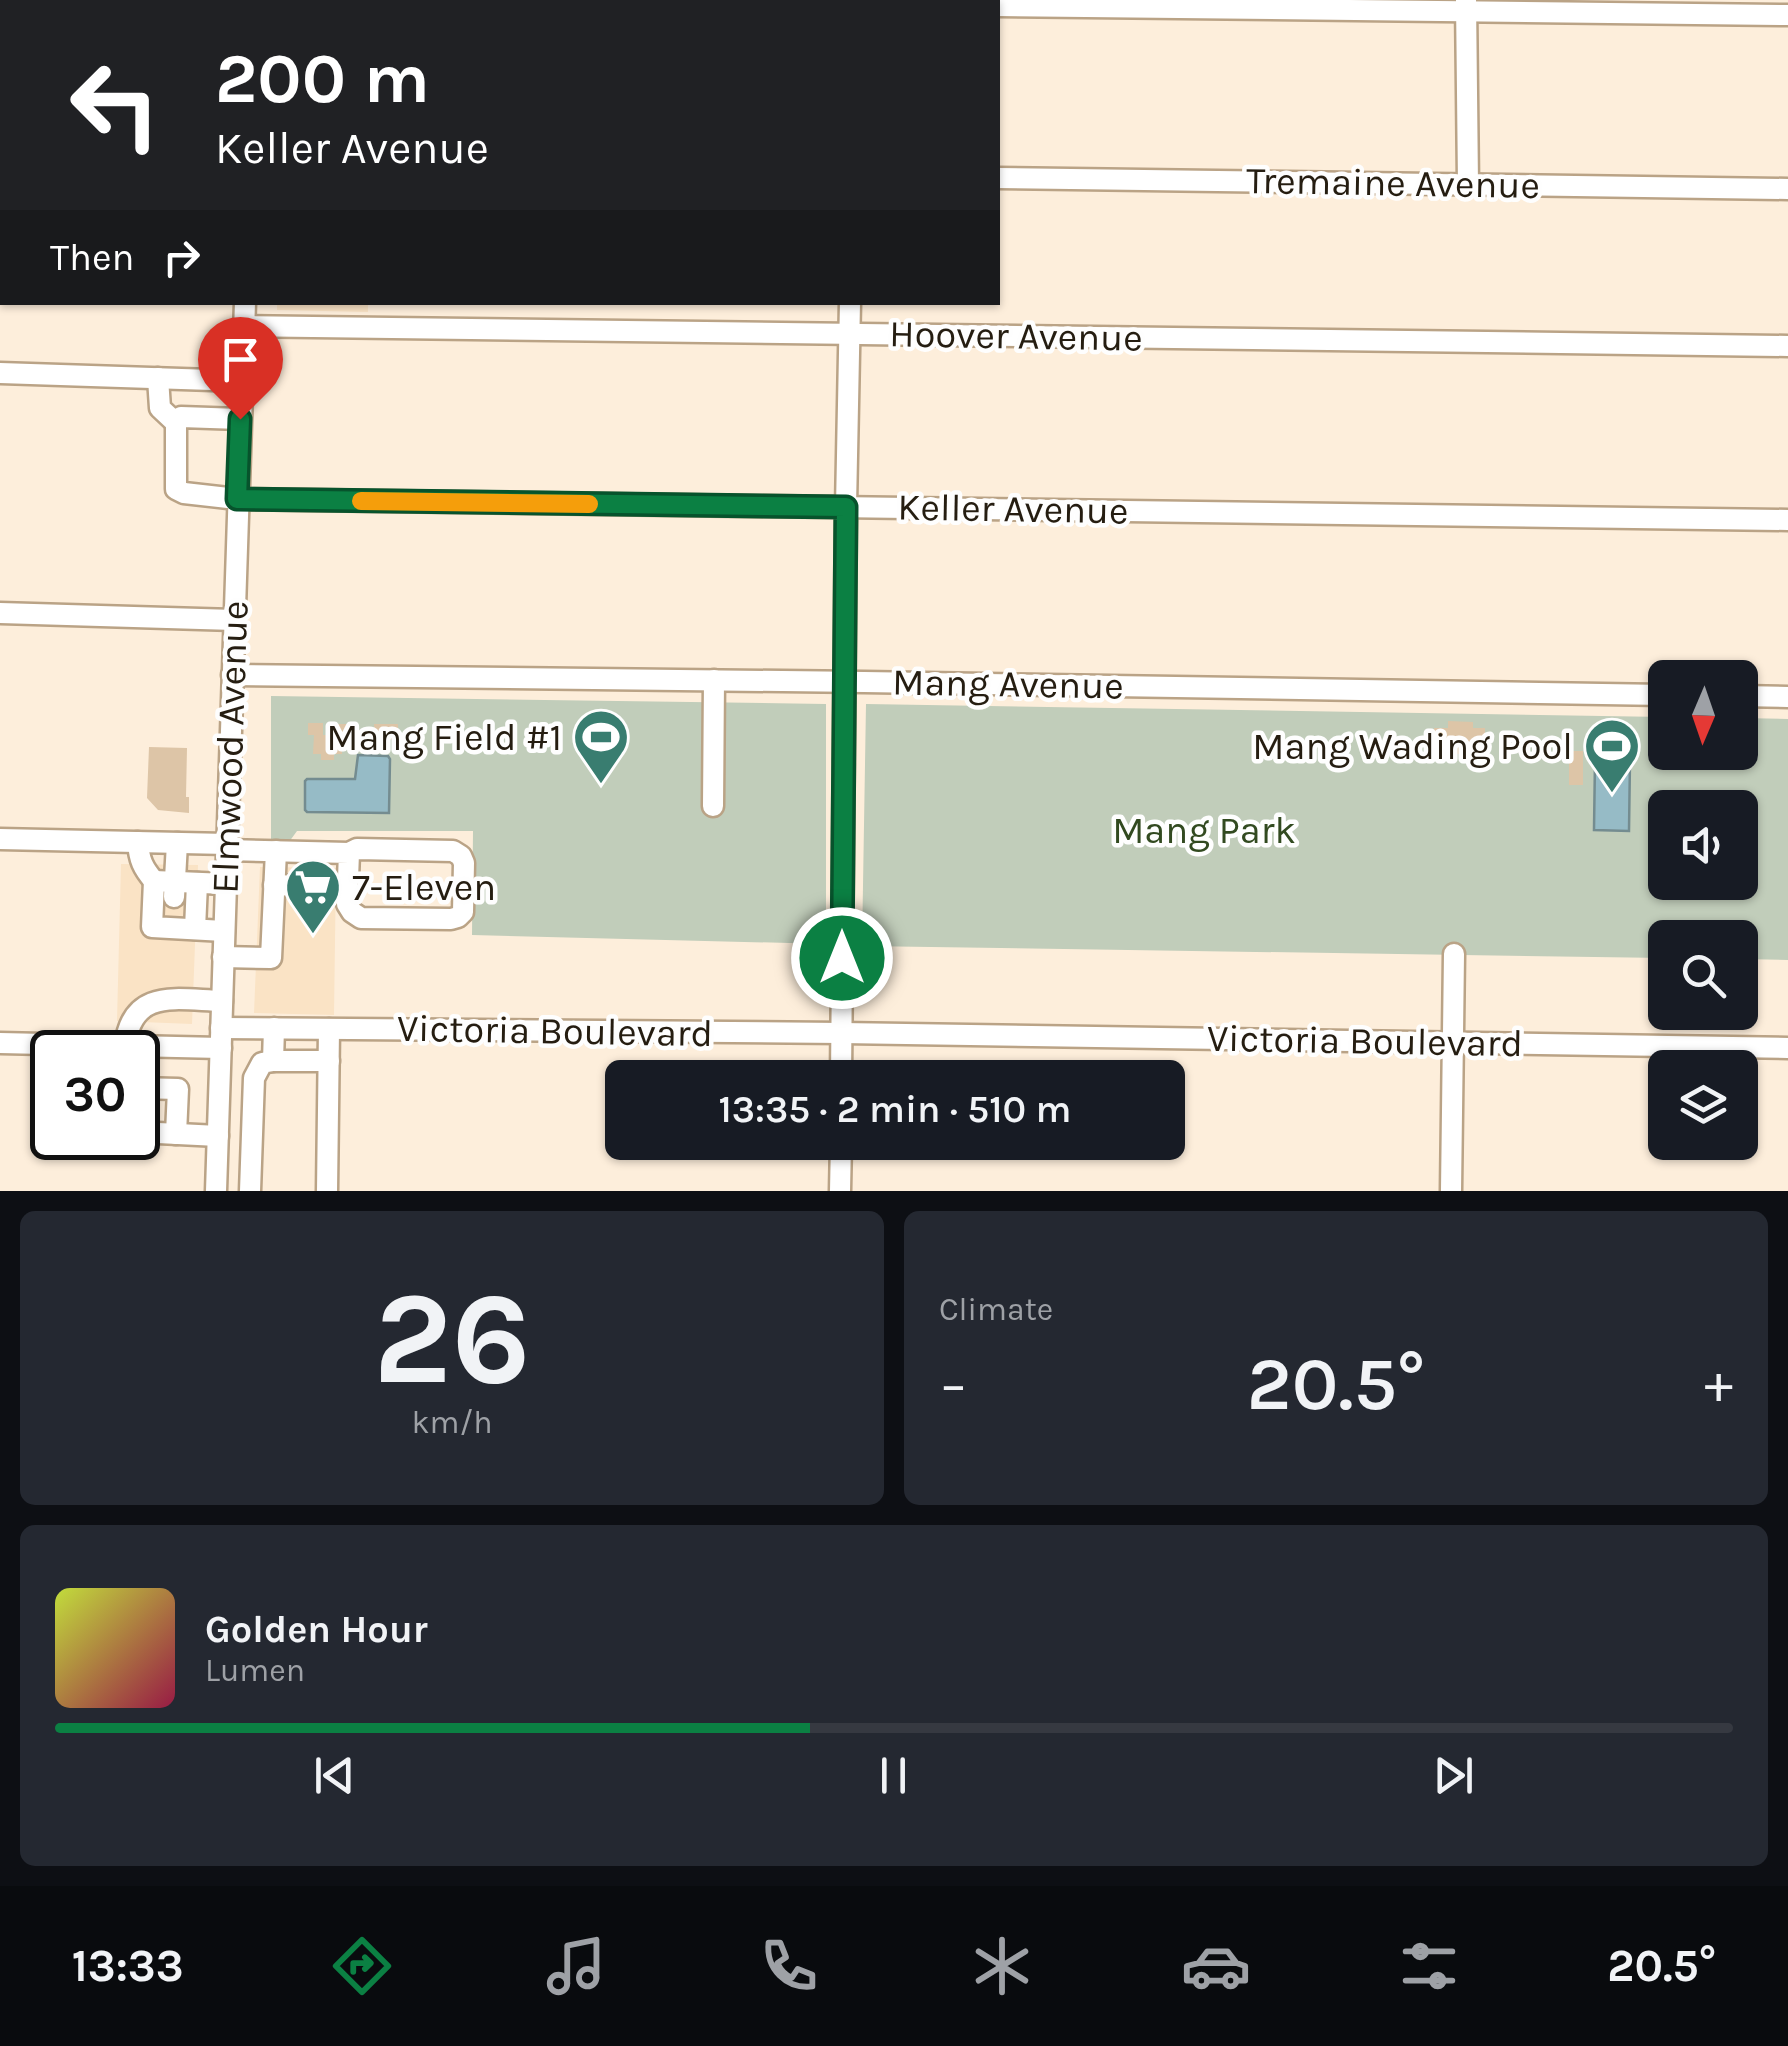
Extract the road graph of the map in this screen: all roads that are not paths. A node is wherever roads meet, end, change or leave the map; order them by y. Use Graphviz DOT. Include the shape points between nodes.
graph roads {
  1 [pos="1466,5"];
  2 [pos="1000,6"];
  3 [pos="1788,16"];
  4 [pos="1000,178"];
  5 [pos="1468,184"];
  6 [pos="1788,189"];
  7 [pos="245,305"];
  8 [pos="850,305"];
  9 [pos="244,326"];
  10 [pos="850,334"];
  11 [pos="1788,346"];
  12 [pos="0,373"];
  13 [pos="158,378"];
  14 [pos="193,380"];
  15 [pos="242,381"];
  16 [pos="240,419"];
  17 [pos="184,420"];
  18 [pos="237,499"];
  19 [pos="846,507"];
  20 [pos="1788,520"];
  21 [pos="0,613"];
  22 [pos="234,620"];
  23 [pos="232,676"];
  24 [pos="714,680"];
  25 [pos="844,682"];
  26 [pos="1648,695"];
  27 [pos="1758,696"];
  28 [pos="1788,696"];
  29 [pos="713,806"];
  30 [pos="0,838"];
  31 [pos="138,842"];
  32 [pos="176,843"];
  33 [pos="227,847"];
  34 [pos="276,851"];
  35 [pos="349,853"];
  36 [pos="197,883"];
  37 [pos="226,884"];
  38 [pos="274,885"];
  39 [pos="326,887"];
  40 [pos="170,900"];
  41 [pos="194,930"];
  42 [pos="224,931"];
  43 [pos="1454,954"];
  44 [pos="224,957"];
  45 [pos="222,1001"];
  46 [pos="274,1028"];
  47 [pos="329,1029"];
  48 [pos="126,1030"];
  49 [pos="842,1033"];
  50 [pos="221,1038"];
  51 [pos="0,1043"];
  52 [pos="160,1043"];
  53 [pos="1453,1043"];
  54 [pos="30,1046"];
  55 [pos="1788,1048"];
  56 [pos="273,1060"];
  57 [pos="841,1060"];
  58 [pos="329,1062"];
  59 [pos="160,1089"];
  60 [pos="160,1133"];
  61 [pos="176,1134"];
  62 [pos="218,1136"];
  63 [pos="841,1160"];
  64 [pos="217,1165"];
  65 [pos="251,1166"];
  66 [pos="216,1191"];
  67 [pos="250,1191"];
  68 [pos="327,1191"];
  69 [pos="840,1191"];
  70 [pos="1452,1191"];
  1 -- 2 [label="street"];
  1 -- 3 [label="street"];
  1 -- 5 [label="street"];
  4 -- 5 [label="street, Tremaine Avenue"];
  5 -- 6 [label="street, Tremaine Avenue"];
  7 -- 9 [label="street, Elmwood Avenue"];
  8 -- 10 [label="street"];
  9 -- 10 [label="street, Hoover Avenue"];
  9 -- 15 [label="street, Elmwood Avenue"];
  10 -- 11 [label="street, Hoover Avenue"];
  10 -- 19 [label="street"];
  12 -- 13 [label="street"];
  13 -- 14 [label="street"];
  13 -- 17 [label="street" via="163,414"];
  14 -- 15 [label="street"];
  14 -- 17 [label="street"];
  15 -- 16 [label="street, Elmwood Avenue"];
  16 -- 17 [label="street"];
  16 -- 18 [label="street, Elmwood Avenue"];
  17 -- 18 [label="street, Keller Avenue" via="176,489"];
  18 -- 19 [label="street, Keller Avenue"];
  18 -- 22 [label="street, Elmwood Avenue"];
  19 -- 20 [label="street, Keller Avenue"];
  19 -- 25 [label="street"];
  21 -- 22 [label="street"];
  22 -- 23 [label="street, Elmwood Avenue"];
  23 -- 24 [label="street, Mang Avenue"];
  23 -- 33 [label="street, Elmwood Avenue"];
  24 -- 25 [label="street, Mang Avenue"];
  24 -- 29 [label="street"];
  25 -- 26 [label="street, Mang Avenue"];
  25 -- 49 [label="street"];
  27 -- 28 [label="street"];
  30 -- 31 [label="street"];
  31 -- 32 [label="street"];
  31 -- 40 [label="street" via="143,868"];
  32 -- 33 [label="street"];
  32 -- 40 [label="street"];
  33 -- 34 [label="street"];
  33 -- 37 [label="street, Elmwood Avenue"];
  34 -- 35 [label="street"];
  34 -- 38 [label="street"];
  35 -- 35 [label="street" via="347,904 361,918 451,919 463,912 464,863 454,851"];
  36 -- 37 [label="street"];
  36 -- 40 [label="street"];
  36 -- 41 [label="street"];
  37 -- 42 [label="street, Elmwood Avenue"];
  38 -- 39 [label="street"];
  38 -- 44 [label="street" via="271,958"];
  40 -- 41 [label="street"];
  41 -- 42 [label="street"];
  42 -- 44 [label="street, Elmwood Avenue"];
  43 -- 53 [label="street"];
  44 -- 45 [label="street, Elmwood Avenue"];
  45 -- 48 [label="street" via="157,1000 132,1016"];
  45 -- 50 [label="street, Elmwood Avenue"];
  46 -- 47 [label="street, Victoria Boulevard"];
  46 -- 50 [label="street, Victoria Boulevard"];
  46 -- 56 [label="street"];
  47 -- 49 [label="street, Victoria Boulevard"];
  47 -- 58 [label="street"];
  49 -- 53 [label="street, Victoria Boulevard"];
  49 -- 57 [label="street"];
  50 -- 52 [label="street, Victoria Boulevard"];
  50 -- 62 [label="street, Elmwood Avenue"];
  51 -- 54 [label="street, Victoria Boulevard"];
  53 -- 55 [label="street, Victoria Boulevard"];
  53 -- 70 [label="street"];
  56 -- 58 [label="street"];
  56 -- 65 [label="street" via="255,1073"];
  58 -- 68 [label="street"];
  59 -- 61 [label="street" via="178,1089"];
  60 -- 61 [label="street"];
  61 -- 62 [label="street"];
  62 -- 64 [label="street, Elmwood Avenue"];
  63 -- 69 [label="street"];
  64 -- 65 [label="street"];
  64 -- 66 [label="street, Elmwood Avenue"];
  65 -- 67 [label="street"];
}
